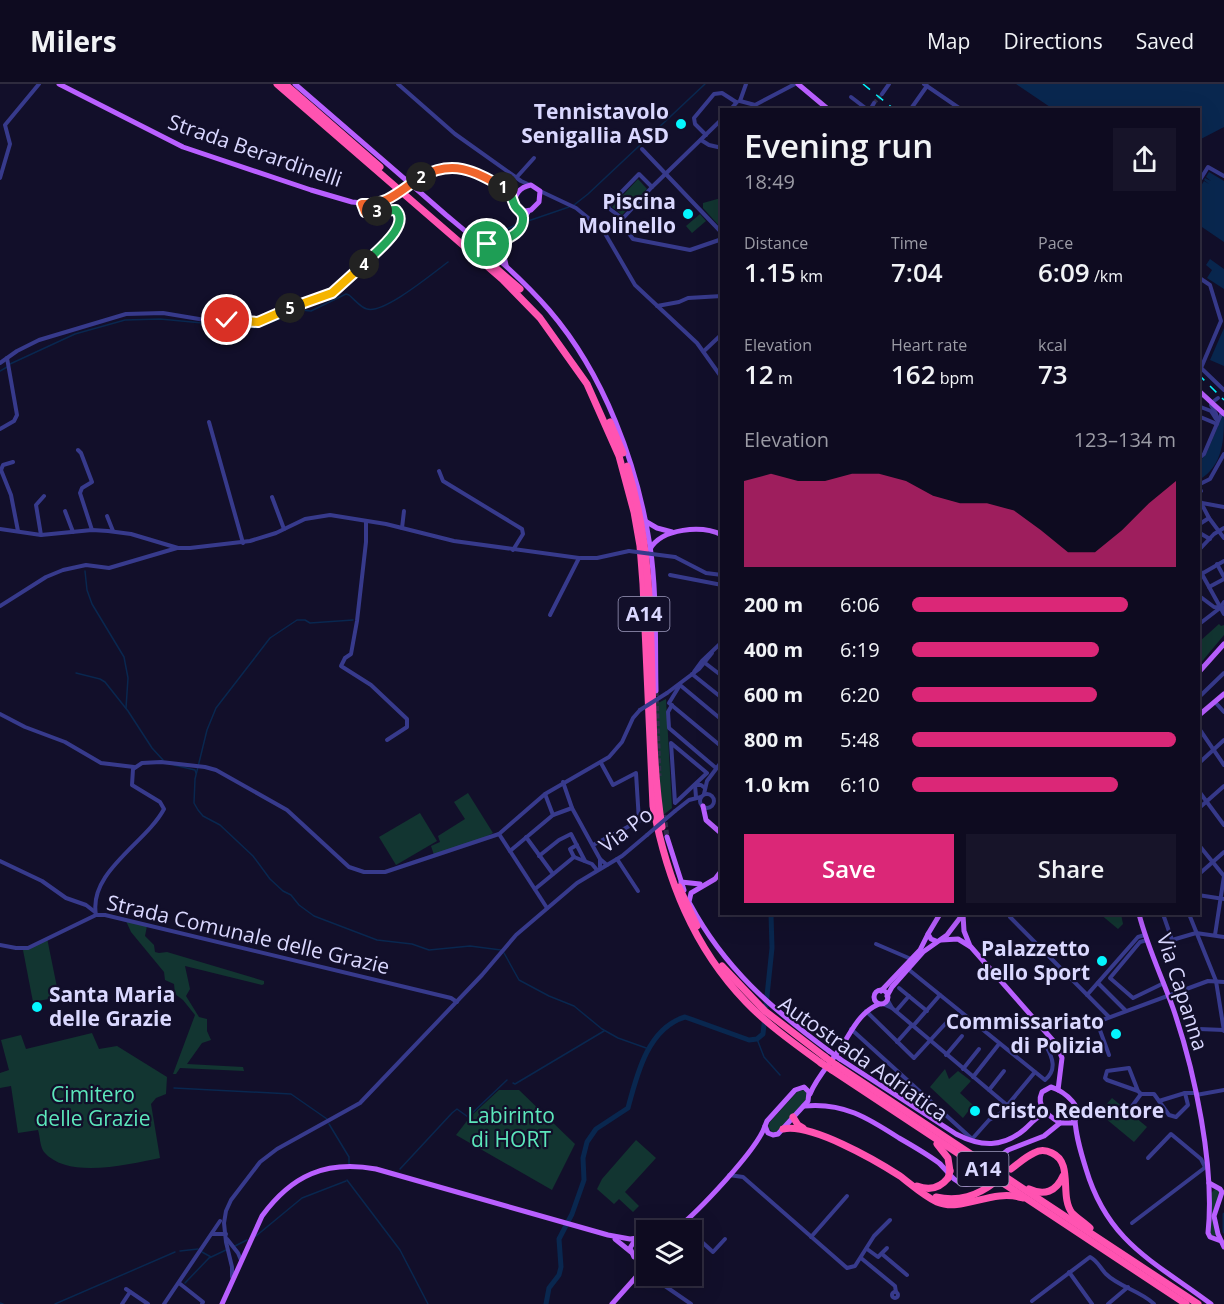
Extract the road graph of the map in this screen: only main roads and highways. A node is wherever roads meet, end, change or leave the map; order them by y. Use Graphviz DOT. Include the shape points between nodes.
graph roads {
  1 [pos="59,84"];
  2 [pos="277,84"];
  3 [pos="285,84"];
  4 [pos="295,84"];
  5 [pos="796,84"];
  6 [pos="826,108"];
  7 [pos="508,190"];
  8 [pos="519,191"];
  9 [pos="514,200"];
  10 [pos="520,212"];
  11 [pos="528,212"];
  12 [pos="523,221"];
  13 [pos="508,239"];
  14 [pos="494,244"];
  15 [pos="474,248"];
  16 [pos="502,252"];
  17 [pos="493,255"];
  18 [pos="506,267"];
  19 [pos="1200,392"];
  20 [pos="1223,413"];
  21 [pos="645,521"];
  22 [pos="657,528"];
  23 [pos="674,532"];
  24 [pos="648,533"];
  25 [pos="720,534"];
  26 [pos="658,540"];
  27 [pos="650,549"];
  28 [pos="1224,644"];
  29 [pos="1200,671"];
  30 [pos="656,691"];
  31 [pos="1224,694"];
  32 [pos="1200,714"];
  33 [pos="700,800"];
  34 [pos="720,832"];
  35 [pos="667,837"];
  36 [pos="720,873"];
  37 [pos="681,882"];
  38 [pos="708,882"];
  39 [pos="689,884"];
  40 [pos="684,891"];
  41 [pos="691,892"];
  42 [pos="689,902"];
  43 [pos="962,915"];
  44 [pos="963,915"];
  45 [pos="1139,915"];
  46 [pos="935,917"];
  47 [pos="928,934"];
  48 [pos="939,941"];
  49 [pos="971,947"];
  50 [pos="881,991"];
  51 [pos="887,997"];
  52 [pos="878,1002"];
  53 [pos="781,1025"];
  54 [pos="836,1065"];
  55 [pos="820,1074"];
  56 [pos="1058,1079"];
  57 [pos="802,1087"];
  58 [pos="1050,1087"];
  59 [pos="1058,1090"];
  60 [pos="810,1096"];
  61 [pos="818,1105"];
  62 [pos="804,1106"];
  63 [pos="1041,1106"];
  64 [pos="1048,1114"];
  65 [pos="794,1117"];
  66 [pos="1036,1118"];
  67 [pos="1054,1119"];
  68 [pos="1076,1120"];
  69 [pos="1064,1124"];
  70 [pos="765,1126"];
  71 [pos="783,1129"];
  72 [pos="1052,1129"];
  73 [pos="808,1131"];
  74 [pos="1076,1132"];
  75 [pos="927,1133"];
  76 [pos="773,1135"];
  77 [pos="757,1142"];
  78 [pos="996,1160"];
  79 [pos="1011,1169"];
  80 [pos="1064,1174"];
  81 [pos="984,1175"];
  82 [pos="1008,1179"];
  83 [pos="907,1182"];
  84 [pos="995,1182"];
  85 [pos="1219,1190"];
  86 [pos="925,1194"];
  87 [pos="1039,1205"];
  88 [pos="685,1220"];
  89 [pos="608,1235"];
  90 [pos="1216,1236"];
  91 [pos="636,1239"];
  92 [pos="636,1243"];
  93 [pos="1222,1244"];
  94 [pos="1113,1247"];
  95 [pos="631,1253"];
  96 [pos="636,1257"];
  97 [pos="636,1262"];
  98 [pos="636,1277"];
  99 [pos="222,1304"];
  100 [pos="612,1304"];
  101 [pos="1186,1304"];
  102 [pos="1198,1304"];
  103 [pos="1210,1304"];
  1 -- 7 [label="main road, Strada Berardinelli, bridge" via="183,147 362,204 389,199 432,171 448,167 484,176"];
  2 -- 15 [label="highway, Autostrada Adriatica / A14"];
  3 -- 15 [label="highway, Autostrada Adriatica / A14"];
  4 -- 15 [label="main road"];
  5 -- 6 [label="main road"];
  7 -- 8 [label="main road, Strada Berardinelli"];
  7 -- 9 [label="main road, Strada Berardinelli"];
  8 -- 9 [label="main road"];
  8 -- 11 [label="main road" via="531,185 540,190 537,206"];
  9 -- 10 [label="main road"];
  10 -- 11 [label="main road"];
  10 -- 12 [label="main road"];
  11 -- 12 [label="main road"];
  12 -- 13 [label="main road"];
  13 -- 14 [label="main road"];
  13 -- 16 [label="main road"];
  14 -- 15 [label="main road"];
  14 -- 17 [label="main road"];
  15 -- 17 [label="main road"];
  15 -- 53 [label="highway, Autostrada Adriatica / A14" via="527,296 567,346 599,398 623,453 645,546 655,770 663,838 693,920 715,956 747,999"];
  16 -- 17 [label="main road"];
  16 -- 18 [label="main road"];
  17 -- 18 [label="main road"];
  18 -- 21 [label="main road" via="550,311 584,359 628,453"];
  19 -- 20 [label="main road"];
  21 -- 22 [label="main road"];
  21 -- 24 [label="main road"];
  22 -- 23 [label="main road"];
  22 -- 24 [label="main road"];
  23 -- 25 [label="main road" via="706,530"];
  23 -- 26 [label="main road"];
  24 -- 26 [label="main road"];
  24 -- 27 [label="main road"];
  26 -- 27 [label="main road"];
  27 -- 30 [label="main road"];
  28 -- 29 [label="main road"];
  31 -- 32 [label="main road"];
  33 -- 34 [label="main road" via="705,818"];
  35 -- 37 [label="main road"];
  36 -- 38 [label="main road"];
  37 -- 39 [label="main road"];
  37 -- 40 [label="main road"];
  38 -- 39 [label="main road"];
  38 -- 41 [label="main road"];
  39 -- 40 [label="main road"];
  40 -- 41 [label="main road"];
  40 -- 42 [label="main road"];
  41 -- 42 [label="main road"];
  42 -- 53 [label="main road" via="721,952"];
  43 -- 48 [label="main road"];
  44 -- 49 [label="main road" via="963,931"];
  45 -- 85 [label="main road, Via Capanna" via="1182,1038 1209,1183"];
  46 -- 47 [label="main road"];
  47 -- 48 [label="main road"];
  47 -- 50 [label="main road" via="922,947"];
  48 -- 49 [label="main road" via="958,939"];
  48 -- 51 [label="main road" via="908,969"];
  49 -- 56 [label="main road" via="1057,1045 1062,1058"];
  50 -- 51 [label="main road"];
  50 -- 52 [label="main road" via="876,993"];
  51 -- 52 [label="main road"];
  52 -- 55 [label="main road" via="851,1029"];
  53 -- 54 [label="highway, Autostrada Adriatica / A14, bridge"];
  54 -- 66 [label="main road" via="976,1143 1006,1142"];
  54 -- 75 [label="highway, Autostrada Adriatica / A14"];
  54 -- 82 [label="highway, Autostrada Adriatica / A14"];
  55 -- 57 [label="main road"];
  55 -- 60 [label="main road"];
  56 -- 58 [label="main road"];
  56 -- 59 [label="main road"];
  57 -- 60 [label="main road"];
  57 -- 70 [label="main road" via="795,1090"];
  58 -- 59 [label="main road"];
  58 -- 63 [label="main road" via="1040,1096"];
  59 -- 68 [label="main road" via="1075,1103"];
  60 -- 61 [label="main road"];
  60 -- 62 [label="main road"];
  61 -- 62 [label="main road"];
  61 -- 81 [label="main road" via="866,1117 930,1157 959,1182 974,1183"];
  62 -- 65 [label="main road"];
  63 -- 64 [label="main road"];
  63 -- 66 [label="main road"];
  64 -- 66 [label="main road"];
  64 -- 67 [label="main road"];
  65 -- 71 [label="main road"];
  65 -- 73 [label="highway"];
  67 -- 69 [label="main road"];
  67 -- 72 [label="main road"];
  68 -- 69 [label="main road"];
  68 -- 74 [label="main road"];
  69 -- 72 [label="main road"];
  69 -- 74 [label="main road"];
  70 -- 76 [label="main road"];
  70 -- 77 [label="main road"];
  71 -- 73 [label="highway"];
  71 -- 76 [label="main road"];
  72 -- 78 [label="main road"];
  73 -- 83 [label="highway" via="831,1138"];
  74 -- 103 [label="main road" via="1089,1182 1113,1226 1137,1251"];
  75 -- 83 [label="highway" via="944,1152 949,1174 940,1186 930,1189"];
  75 -- 87 [label="highway, Autostrada Adriatica / A14"];
  76 -- 77 [label="main road"];
  77 -- 88 [label="main road"];
  79 -- 80 [label="highway" via="1031,1154 1043,1151 1058,1157"];
  80 -- 82 [label="highway" via="1057,1187 1046,1193"];
  80 -- 94 [label="highway" via="1066,1199 1072,1212"];
  82 -- 94 [label="highway, Autostrada Adriatica / A14"];
  83 -- 86 [label="highway"];
  84 -- 86 [label="highway" via="977,1194 959,1199"];
  85 -- 90 [label="main road" via="1214,1216"];
  85 -- 90 [label="main road" via="1208,1232 1210,1237"];
  86 -- 87 [label="highway" via="937,1202 951,1204 1004,1195"];
  87 -- 101 [label="highway, Autostrada Adriatica / A14"];
  89 -- 91 [label="main road"];
  89 -- 95 [label="main road"];
  89 -- 99 [label="main road" via="376,1169 331,1167 308,1175 281,1193 262,1216"];
  90 -- 93 [label="main road"];
  92 -- 95 [label="main road" via="631,1245"];
  94 -- 102 [label="highway, Autostrada Adriatica / A14"];
  95 -- 96 [label="main road"];
  95 -- 97 [label="main road"];
  98 -- 100 [label="main road"];
}
